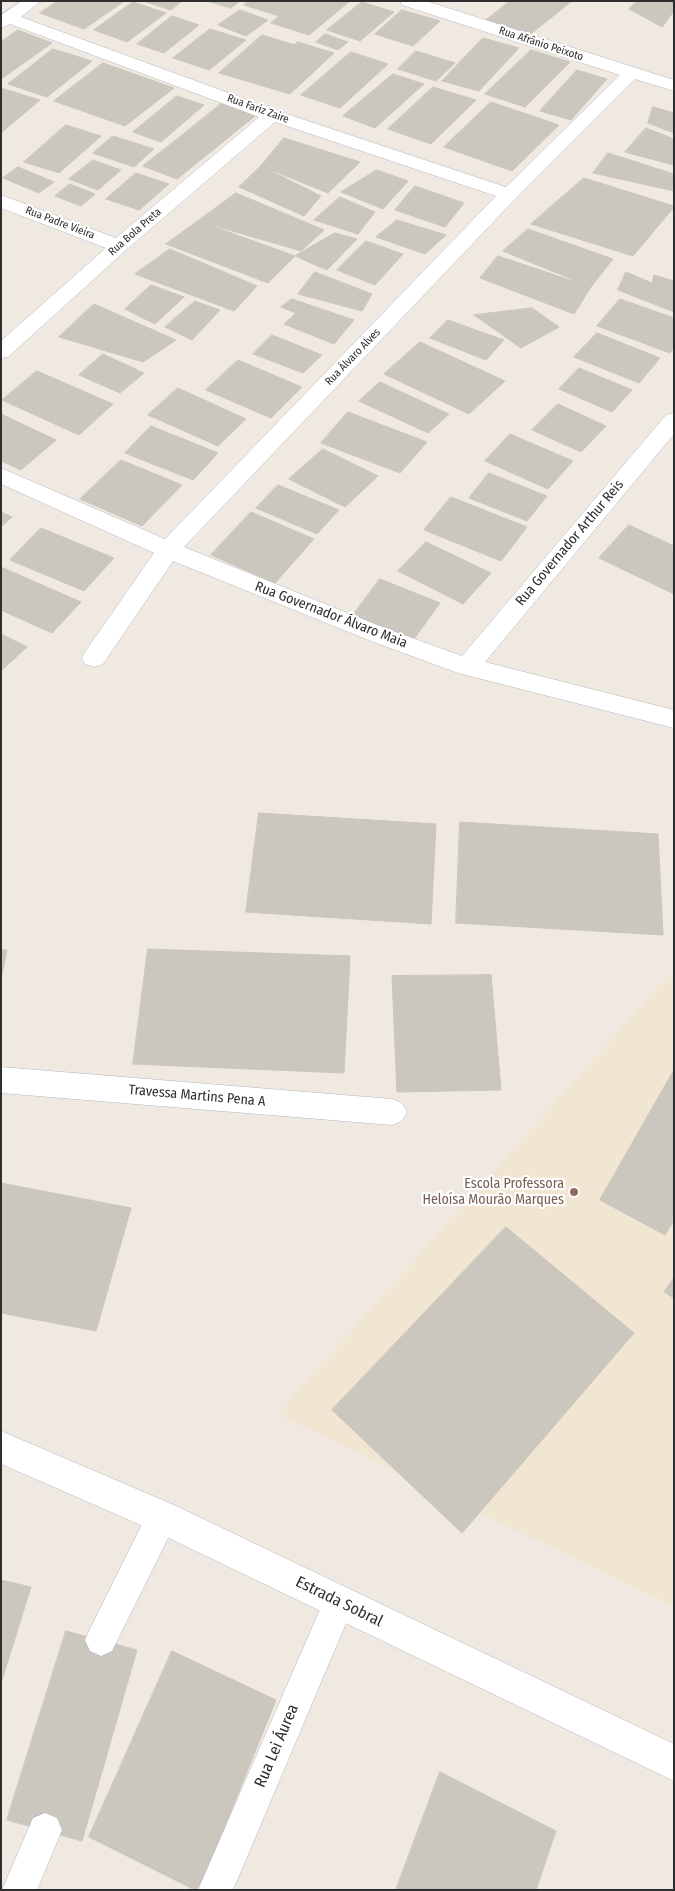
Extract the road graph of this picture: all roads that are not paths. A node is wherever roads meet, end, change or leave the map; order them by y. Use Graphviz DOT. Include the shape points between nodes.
graph roads {
  1 [pos="33,1"];
  2 [pos="408,1"];
  3 [pos="5,20"];
  4 [pos="632,73"];
  5 [pos="674,86"];
  6 [pos="272,115"];
  7 [pos="509,194"];
  8 [pos="1,201"];
  9 [pos="119,246"];
  10 [pos="1,352"];
  11 [pos="674,420"];
  12 [pos="1,474"];
  13 [pos="168,550"];
  14 [pos="94,658"];
  15 [pos="467,667"];
  16 [pos="674,719"];
  17 [pos="1,1080"];
  18 [pos="392,1112"];
  19 [pos="1,1447"];
  20 [pos="162,1517"];
  21 [pos="340,1602"];
  22 [pos="101,1640"];
  23 [pos="674,1763"];
  24 [pos="45,1830"];
  25 [pos="19,1890"];
  26 [pos="215,1890"];
  1 -- 3 [label="street"];
  2 -- 4 [label="street, Rua Afrânio Peixoto" via="465,12"];
  3 -- 6 [label="street, Rua Fariz Zaire"];
  4 -- 5 [label="street, Rua Afrânio Peixoto"];
  4 -- 7 [label="street, Rua Álvaro Alves"];
  6 -- 7 [label="street, Rua Fariz Zaire"];
  6 -- 9 [label="street, Rua Bola Preta"];
  7 -- 13 [label="street, Rua Álvaro Alves"];
  8 -- 9 [label="street, Rua Padre Vieira"];
  9 -- 10 [label="street, Rua Bola Preta"];
  11 -- 15 [label="street, Rua Governador Arthur Reis"];
  12 -- 13 [label="street, Rua Governador Álvaro Maia"];
  13 -- 14 [label="street, Rua Álvaro Alves"];
  13 -- 15 [label="street, Rua Governador Álvaro Maia" via="378,636"];
  15 -- 16 [label="street, Rua Governador Álvaro Maia"];
  17 -- 18 [label="street, Travessa Martins Pena A"];
  19 -- 20 [label="street, Estrada Sobral"];
  20 -- 21 [label="street, Estrada Sobral"];
  20 -- 22 [label="lane"];
  21 -- 23 [label="street, Estrada Sobral"];
  21 -- 26 [label="lane, Rua Lei Áurea"];
  24 -- 25 [label="lane"];
}
